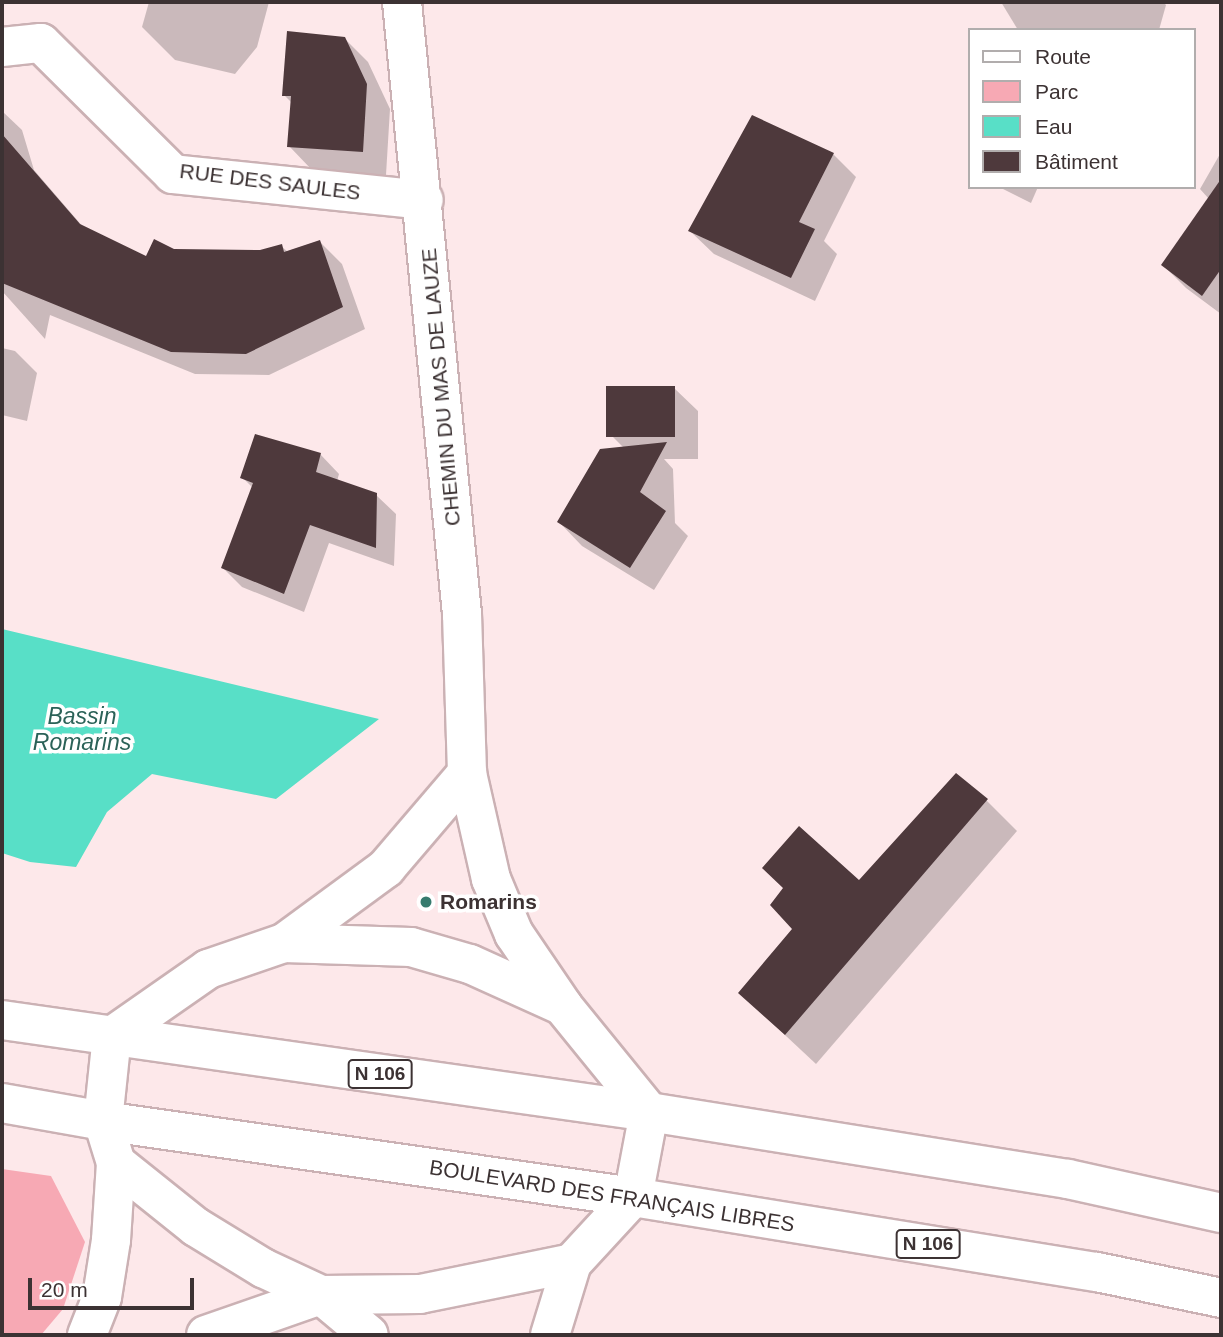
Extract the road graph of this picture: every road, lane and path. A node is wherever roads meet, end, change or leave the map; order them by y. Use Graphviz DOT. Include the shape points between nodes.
graph roads {
  1 [pos="402,2"];
  2 [pos="2,47"];
  3 [pos="424,200"];
  4 [pos="467,772"];
  5 [pos="284,943"];
  6 [pos="563,1006"];
  7 [pos="2,1020"];
  8 [pos="112,1036"];
  9 [pos="2,1103"];
  10 [pos="649,1112"];
  11 [pos="103,1121"];
  12 [pos="116,1163"];
  13 [pos="633,1197"];
  14 [pos="1221,1213"];
  15 [pos="572,1263"];
  16 [pos="321,1295"];
  17 [pos="1221,1298"];
  18 [pos="87,1335"];
  19 [pos="206,1335"];
  20 [pos="369,1335"];
  21 [pos="550,1335"];
  1 -- 3 [label="street, CHEMIN DU MAS DE LAUZE"];
  2 -- 3 [label="street, RUE DES SAULES" via="41,43 173,174"];
  3 -- 4 [label="street, CHEMIN DU MAS DE LAUZE" via="462,614"];
  4 -- 5 [label="street" via="386,868"];
  4 -- 6 [label="street, CHEMIN DU MAS DE LAUZE" via="491,879 514,934"];
  5 -- 6 [label="street" via="411,947 470,964"];
  5 -- 8 [label="street" via="208,970"];
  6 -- 10 [label="street, CHEMIN DU MAS DE LAUZE"];
  7 -- 8 [label="street, N 106"];
  8 -- 10 [label="street, N 106"];
  8 -- 11 [label="street"];
  9 -- 11 [label="street, BOULEVARD DES FRANÇAIS LIBRES / N 106"];
  10 -- 13 [label="street"];
  10 -- 14 [label="street, N 106" via="1068,1179"];
  11 -- 12 [label="street"];
  11 -- 13 [label="street, BOULEVARD DES FRANÇAIS LIBRES / N 106"];
  12 -- 16 [label="street" via="196,1227 262,1268"];
  12 -- 18 [label="street" via="102,1297"];
  13 -- 15 [label="street"];
  13 -- 17 [label="street, BOULEVARD DES FRANÇAIS LIBRES / N 106" via="1097,1272"];
  15 -- 16 [label="street" via="420,1294"];
  15 -- 21 [label="street"];
  16 -- 19 [label="street"];
  16 -- 20 [label="street"];
}
